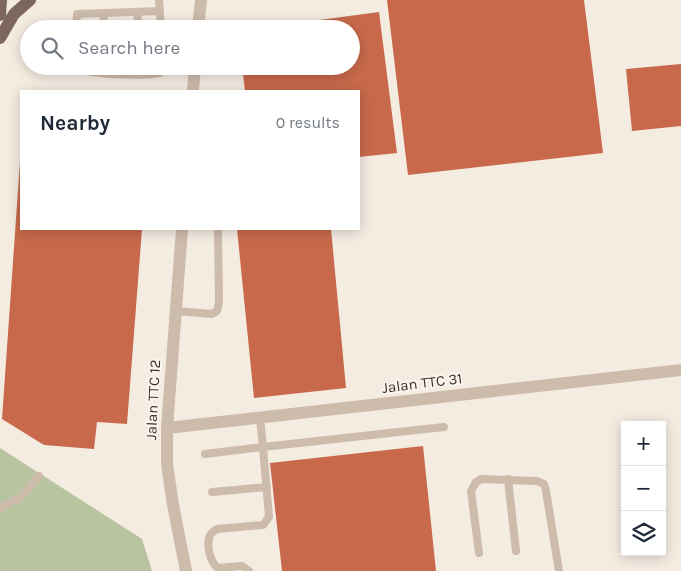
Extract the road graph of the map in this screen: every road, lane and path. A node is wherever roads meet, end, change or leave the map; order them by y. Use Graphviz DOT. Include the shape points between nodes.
graph roads {
  1 [pos="2,0"];
  2 [pos="30,0"];
  3 [pos="159,0"];
  4 [pos="201,0"];
  5 [pos="160,11"];
  6 [pos="138,12"];
  7 [pos="104,13"];
  8 [pos="0,15"];
  9 [pos="77,20"];
  10 [pos="104,20"];
  11 [pos="137,20"];
  12 [pos="160,20"];
  13 [pos="199,20"];
  14 [pos="0,38"];
  15 [pos="194,75"];
  16 [pos="193,90"];
  17 [pos="182,230"];
  18 [pos="218,230"];
  19 [pos="176,311"];
  20 [pos="681,370"];
  21 [pos="260,418"];
  22 [pos="444,427"];
  23 [pos="167,428"];
  24 [pos="263,447"];
  25 [pos="205,454"];
  26 [pos="39,476"];
  27 [pos="508,479"];
  28 [pos="266,487"];
  29 [pos="212,492"];
  30 [pos="0,508"];
  31 [pos="516,550"];
  32 [pos="479,553"];
  33 [pos="186,571"];
  34 [pos="249,571"];
  35 [pos="559,571"];
  1 -- 8 [label="main road"];
  2 -- 14 [label="main road" via="14,14"];
  3 -- 5 [label="lane"];
  4 -- 13 [label="street"];
  5 -- 6 [label="lane"];
  5 -- 12 [label="lane"];
  6 -- 7 [label="lane"];
  6 -- 11 [label="lane"];
  7 -- 9 [label="lane" via="77,14"];
  7 -- 10 [label="lane"];
  15 -- 16 [label="street"];
  17 -- 19 [label="street, Jalan TTC 12"];
  18 -- 19 [label="lane" via="217,311 212,314"];
  19 -- 23 [label="street, Jalan TTC 12"];
  20 -- 21 [label="street, Jalan TTC 31"];
  21 -- 23 [label="street, Jalan TTC 31"];
  21 -- 24 [label="lane"];
  22 -- 24 [label="lane"];
  23 -- 33 [label="street, Jalan TTC 12" via="167,464"];
  24 -- 25 [label="lane"];
  24 -- 28 [label="lane"];
  26 -- 30 [label="lane" via="21,497"];
  27 -- 31 [label="lane"];
  27 -- 32 [label="lane" via="481,479 472,491"];
  27 -- 35 [label="lane" via="544,484"];
  28 -- 29 [label="lane"];
  28 -- 34 [label="lane" via="269,517 263,525 217,529 209,538 211,560 218,568 242,566"];
}
